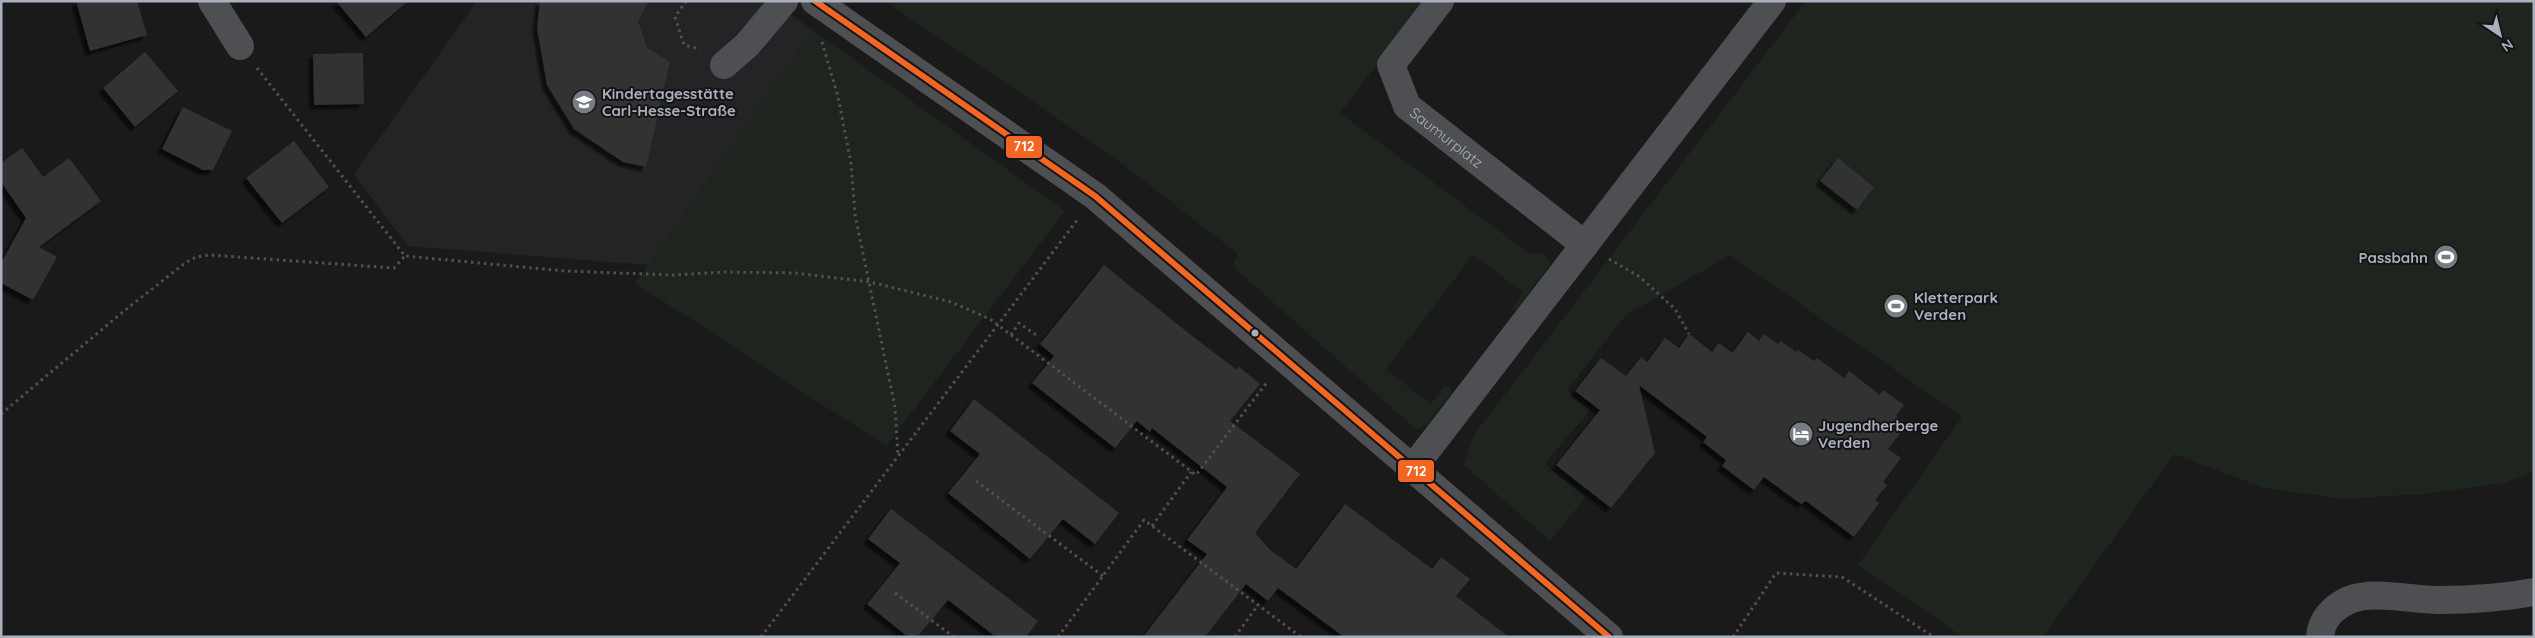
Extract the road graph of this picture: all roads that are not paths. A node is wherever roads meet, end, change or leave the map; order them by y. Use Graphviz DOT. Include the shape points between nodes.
graph roads {
  1 [pos="212,1"];
  2 [pos="784,1"];
  3 [pos="815,1"];
  4 [pos="1440,1"];
  5 [pos="1772,1"];
  6 [pos="240,46"];
  7 [pos="724,65"];
  8 [pos="1585,245"];
  9 [pos="1413,468"];
  10 [pos="2534,592"];
  11 [pos="1609,637"];
  12 [pos="2320,637"];
  1 -- 6 [label="street"];
  2 -- 7 [label="street" via="747,45"];
  3 -- 9 [label="street" via="1095,196"];
  4 -- 8 [label="street, Saumurplatz" via="1391,65 1407,106"];
  5 -- 8 [label="street"];
  8 -- 9 [label="street"];
  9 -- 11 [label="street"];
  10 -- 12 [label="street" via="2436,600 2378,596 2351,599 2331,611 2320,626"];
}
